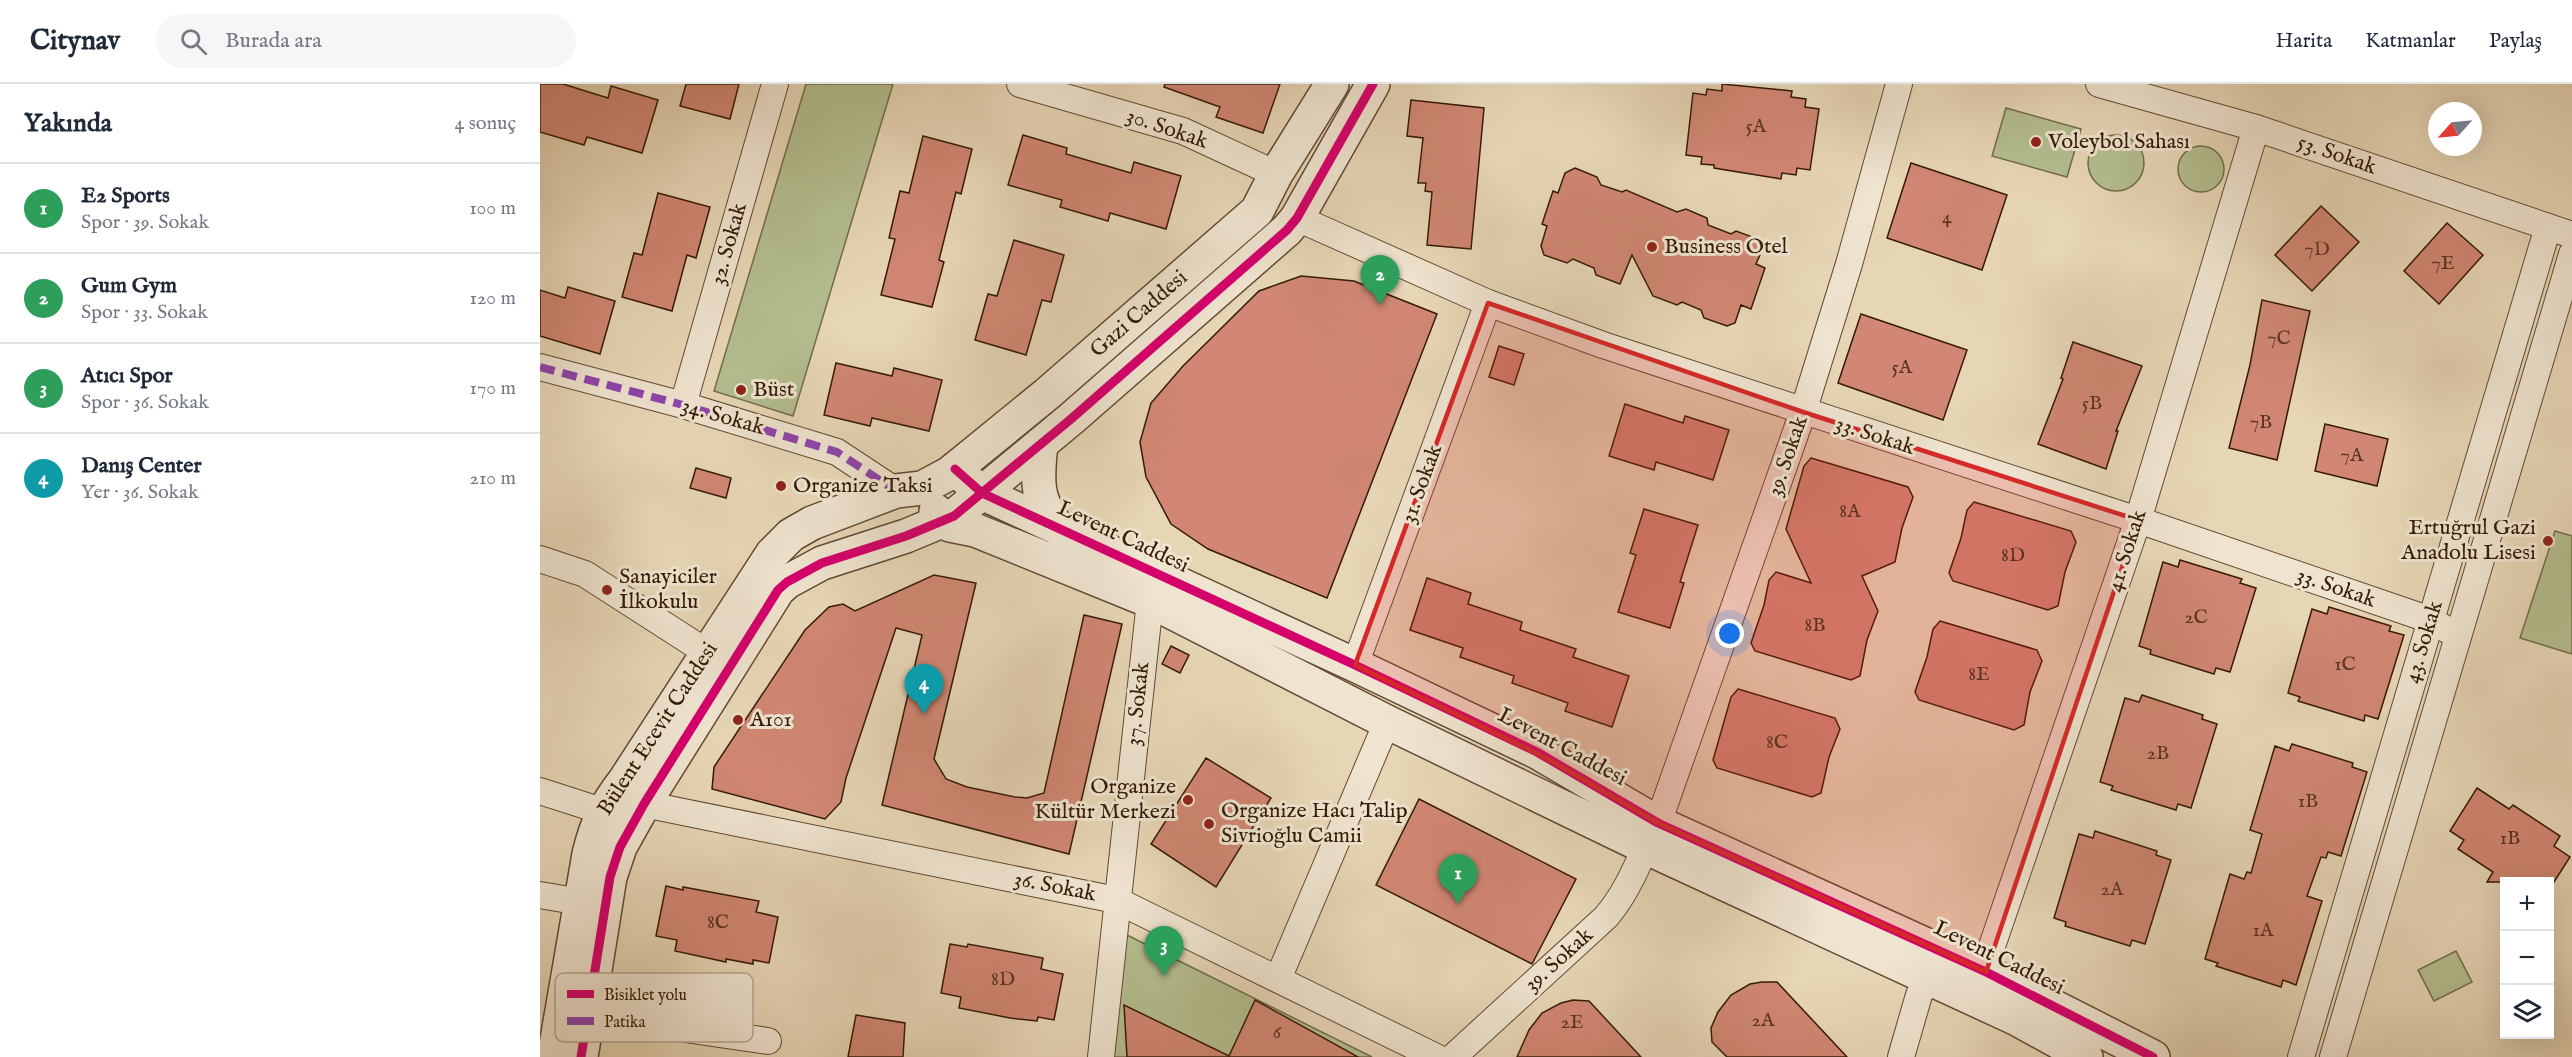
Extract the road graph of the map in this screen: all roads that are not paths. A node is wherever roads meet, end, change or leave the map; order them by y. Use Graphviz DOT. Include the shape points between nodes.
graph roads {
  1 [pos="775,84"];
  2 [pos="1020,84"];
  3 [pos="1332,84"];
  4 [pos="1373,84"];
  5 [pos="1899,84"];
  6 [pos="2099,84"];
  7 [pos="2256,128"];
  8 [pos="1276,174"];
  9 [pos="1297,218"];
  10 [pos="2548,227"];
  11 [pos="2572,235"];
  12 [pos="2572,254"];
  13 [pos="1488,303"];
  14 [pos="540,367"];
  15 [pos="683,405"];
  16 [pos="1803,412"];
  17 [pos="1041,444"];
  18 [pos="955,469"];
  19 [pos="904,490"];
  20 [pos="982,493"];
  21 [pos="945,520"];
  22 [pos="2138,520"];
  23 [pos="1060,530"];
  24 [pos="540,559"];
  25 [pos="1150,601"];
  26 [pos="2430,620"];
  27 [pos="2458,636"];
  28 [pos="708,653"];
  29 [pos="1355,665"];
  30 [pos="1387,722"];
  31 [pos="540,790"];
  32 [pos="644,804"];
  33 [pos="602,811"];
  34 [pos="1652,835"];
  35 [pos="540,895"];
  36 [pos="1116,900"];
  37 [pos="581,902"];
  38 [pos="1986,972"];
  39 [pos="569,973"];
  40 [pos="595,973"];
  41 [pos="1928,978"];
  42 [pos="1278,979"];
  43 [pos="753,1039"];
  44 [pos="768,1041"];
  45 [pos="557,1042"];
  46 [pos="584,1042"];
  47 [pos="554,1057"];
  48 [pos="581,1057"];
  49 [pos="1101,1057"];
  50 [pos="1436,1057"];
  51 [pos="1453,1057"];
  52 [pos="1901,1057"];
  53 [pos="2086,1057"];
  54 [pos="2153,1057"];
  55 [pos="2301,1057"];
  56 [pos="2332,1057"];
  1 -- 15 [label="street, 32. Sokak"];
  2 -- 8 [label="street, 30. Sokak" via="1183,131"];
  3 -- 8 [label="street, Gazi Caddesi"];
  4 -- 9 [label="street"];
  5 -- 16 [label="street, 39. Sokak"];
  6 -- 7 [label="street, 53. Sokak"];
  7 -- 10 [label="street, 53. Sokak"];
  7 -- 22 [label="street, 41. Sokak"];
  8 -- 18 [label="street, Gazi Caddesi" via="1257,211 1248,220"];
  9 -- 13 [label="street, 33. Sokak"];
  9 -- 17 [label="street" via="1273,245"];
  10 -- 11 [label="street, 53. Sokak"];
  10 -- 26 [label="street, 43. Sokak"];
  12 -- 27 [label="street, 43. Sokak"];
  13 -- 16 [label="street, 33. Sokak"];
  13 -- 29 [label="street, 31. Sokak"];
  14 -- 15 [label="street, 34. Sokak"];
  15 -- 19 [label="street, 34. Sokak" via="837,452"];
  16 -- 22 [label="street, 33. Sokak"];
  16 -- 34 [label="street, 39. Sokak"];
  17 -- 20 [label="street"];
  17 -- 23 [label="street" via="1040,498"];
  18 -- 19 [label="street, Gazi Caddesi" via="922,488"];
  18 -- 20 [label="street, Levent Caddesi"];
  19 -- 21 [label="street, Levent Caddesi"];
  19 -- 28 [label="street, Bülent Ecevit Caddesi" via="812,523 783,542"];
  20 -- 21 [label="street"];
  20 -- 23 [label="street, Levent Caddesi"];
  21 -- 25 [label="street, Levent Caddesi"];
  21 -- 32 [label="street" via="822,563 782,586"];
  22 -- 26 [label="street, 33. Sokak"];
  22 -- 38 [label="street, 41. Sokak"];
  23 -- 29 [label="street, Levent Caddesi"];
  24 -- 28 [label="street" via="585,574"];
  25 -- 30 [label="street, Levent Caddesi"];
  25 -- 36 [label="street, 37. Sokak"];
  26 -- 27 [label="street, 33. Sokak"];
  26 -- 55 [label="street, 43. Sokak"];
  27 -- 56 [label="street, 43. Sokak"];
  28 -- 33 [label="street, Bülent Ecevit Caddesi"];
  29 -- 34 [label="street, Levent Caddesi" via="1537,752"];
  30 -- 34 [label="street, Levent Caddesi"];
  30 -- 42 [label="street"];
  31 -- 33 [label="street"];
  32 -- 36 [label="street, 36. Sokak"];
  32 -- 40 [label="street" via="613,868"];
  33 -- 37 [label="street, Bülent Ecevit Caddesi" via="592,836"];
  34 -- 38 [label="street, Levent Caddesi"];
  34 -- 41 [label="street, Levent Caddesi"];
  34 -- 51 [label="street, 39. Sokak" via="1620,901 1606,917"];
  35 -- 37 [label="street"];
  36 -- 42 [label="street, 36. Sokak"];
  36 -- 49 [label="street, 37. Sokak"];
  37 -- 39 [label="street, Bülent Ecevit Caddesi"];
  38 -- 54 [label="street, Levent Caddesi"];
  41 -- 52 [label="street" via="1919,995"];
  41 -- 53 [label="street, Levent Caddesi" via="2017,1019"];
  42 -- 50 [label="street, 36. Sokak"];
  43 -- 44 [label="street"];
  45 -- 47 [label="street, Bülent Ecevit Caddesi"];
  46 -- 48 [label="street"];
}
